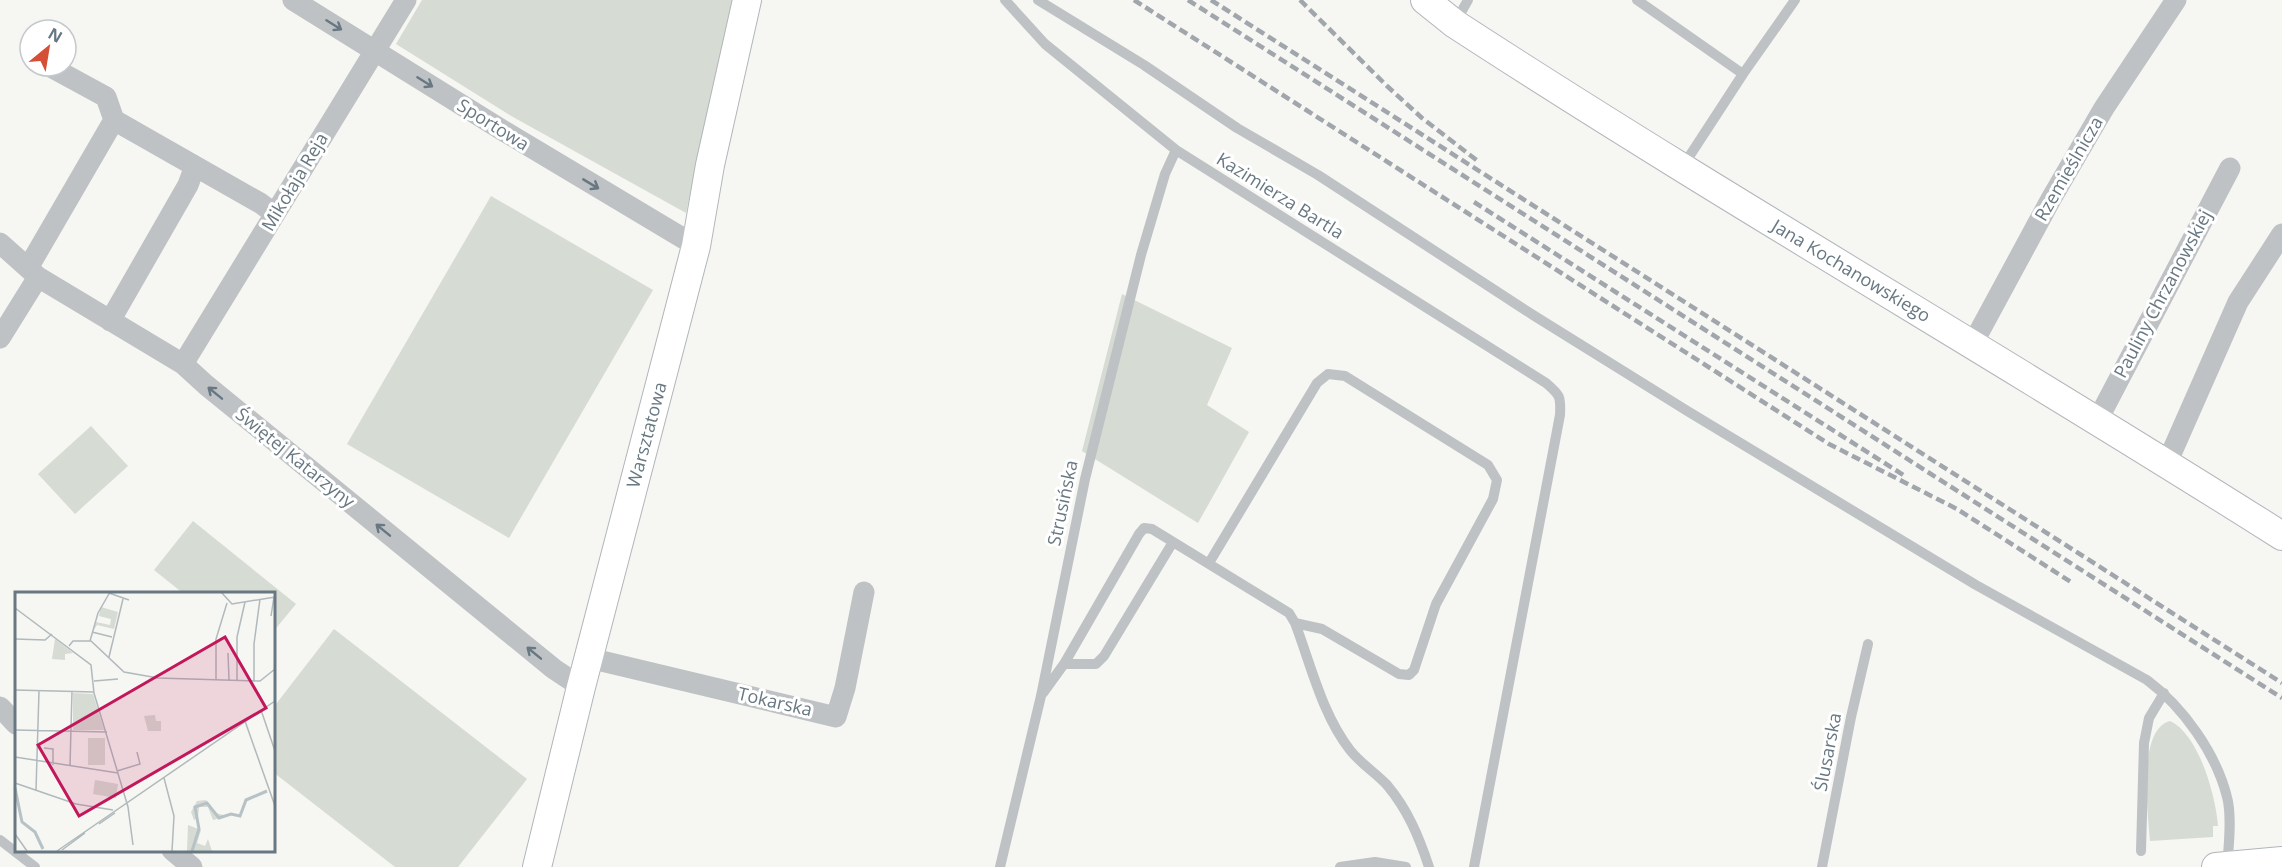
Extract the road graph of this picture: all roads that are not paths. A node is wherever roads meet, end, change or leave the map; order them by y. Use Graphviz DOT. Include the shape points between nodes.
graph roads {
  1 [pos="293,0"];
  2 [pos="406,0"];
  3 [pos="747,0"];
  4 [pos="1005,0"];
  5 [pos="1038,0"];
  6 [pos="1425,0"];
  7 [pos="1636,0"];
  8 [pos="1795,0"];
  9 [pos="2176,0"];
  10 [pos="1461,12"];
  11 [pos="375,51"];
  12 [pos="1743,74"];
  13 [pos="71,78"];
  14 [pos="114,120"];
  15 [pos="1176,150"];
  16 [pos="195,166"];
  17 [pos="2230,168"];
  18 [pos="1682,169"];
  19 [pos="275,214"];
  20 [pos="2282,234"];
  21 [pos="0,243"];
  22 [pos="696,246"];
  23 [pos="33,273"];
  24 [pos="110,321"];
  25 [pos="0,338"];
  26 [pos="1972,345"];
  27 [pos="183,364"];
  28 [pos="2097,420"];
  29 [pos="2168,463"];
  30 [pos="2282,536"];
  31 [pos="1173,542"];
  32 [pos="1209,563"];
  33 [pos="864,592"];
  34 [pos="1295,623"];
  35 [pos="1868,644"];
  36 [pos="589,658"];
  37 [pos="1064,664"];
  38 [pos="581,687"];
  39 [pos="2164,693"];
  40 [pos="1041,696"];
  41 [pos="0,707"];
  42 [pos="15,723"];
  43 [pos="0,840"];
  44 [pos="2141,851"];
  45 [pos="15,852"];
  46 [pos="16,852"];
  47 [pos="174,852"];
  48 [pos="2282,861"];
  49 [pos="35,867"];
  50 [pos="192,867"];
  51 [pos="537,867"];
  52 [pos="1000,867"];
  53 [pos="1340,867"];
  54 [pos="1406,867"];
  55 [pos="1429,867"];
  56 [pos="1474,867"];
  57 [pos="1822,867"];
  58 [pos="2216,867"];
  59 [pos="2227,867"];
  1 -- 11 [label="street, Sportowa, one-way"];
  2 -- 11 [label="street, Mikołaja Reja"];
  3 -- 22 [label="street, Warsztatowa"];
  4 -- 15 [label="lane, Kazimierza Bartla" via="1045,44"];
  5 -- 39 [label="lane" via="1689,412"];
  6 -- 10 [label="street, Jana Kochanowskiego"];
  7 -- 12 [label="lane"];
  8 -- 12 [label="lane"];
  9 -- 26 [label="street, Rzemieślnicza" via="2104,108"];
  10 -- 18 [label="street, Jana Kochanowskiego"];
  11 -- 19 [label="street, Mikołaja Reja"];
  11 -- 22 [label="street, Sportowa, one-way"];
  12 -- 18 [label="lane"];
  13 -- 14 [label="street" via="106,97"];
  14 -- 16 [label="street"];
  14 -- 23 [label="street"];
  15 -- 40 [label="lane, Strusińska" via="1141,255 1085,479"];
  15 -- 56 [label="lane, Kazimierza Bartla" via="1559,394 1560,415"];
  16 -- 19 [label="street"];
  16 -- 24 [label="street"];
  17 -- 28 [label="street, Pauliny Chrzanowskiej"];
  18 -- 26 [label="street, Jana Kochanowskiego"];
  19 -- 27 [label="street, Mikołaja Reja"];
  20 -- 29 [label="street" via="2238,302"];
  21 -- 23 [label="street, Świętej Katarzyny"];
  22 -- 36 [label="street, Warsztatowa"];
  23 -- 24 [label="street, Świętej Katarzyny"];
  23 -- 25 [label="street"];
  24 -- 27 [label="street, Świętej Katarzyny"];
  26 -- 28 [label="street, Jana Kochanowskiego"];
  38 -- 27 [label="street, Świętej Katarzyny, one-way" via="544,661"];
  28 -- 29 [label="street, Jana Kochanowskiego"];
  29 -- 30 [label="street, Jana Kochanowskiego"];
  31 -- 32 [label="lane"];
  31 -- 37 [label="lane" via="1104,656 1096,664"];
  31 -- 37 [label="lane" via="1144,528"];
  32 -- 34 [label="lane" via="1289,613"];
  32 -- 34 [label="lane" via="1317,383 1328,374 1345,376 1488,465 1497,480 1493,499 1436,604 1409,675 1399,674 1322,629"];
  33 -- 36 [label="street, Tokarska" via="836,717"];
  34 -- 55 [label="lane" via="1329,718 1350,750 1401,804 1417,830"];
  35 -- 57 [label="lane, Ślusarska"];
  36 -- 38 [label="street, Warsztatowa"];
  37 -- 40 [label="lane"];
  38 -- 51 [label="street, Warsztatowa"];
  39 -- 44 [label="lane" via="2149,718 2144,743"];
  39 -- 59 [label="lane" via="2215,763 2228,798"];
  40 -- 52 [label="lane, Strusińska"];
  41 -- 42 [label="street"];
  43 -- 45 [label="lane"];
  46 -- 49 [label="lane"];
  47 -- 50 [label="street"];
  48 -- 59 [label="street"];
  53 -- 54 [label="lane" via="1375,862"];
  58 -- 59 [label="street"];
}
